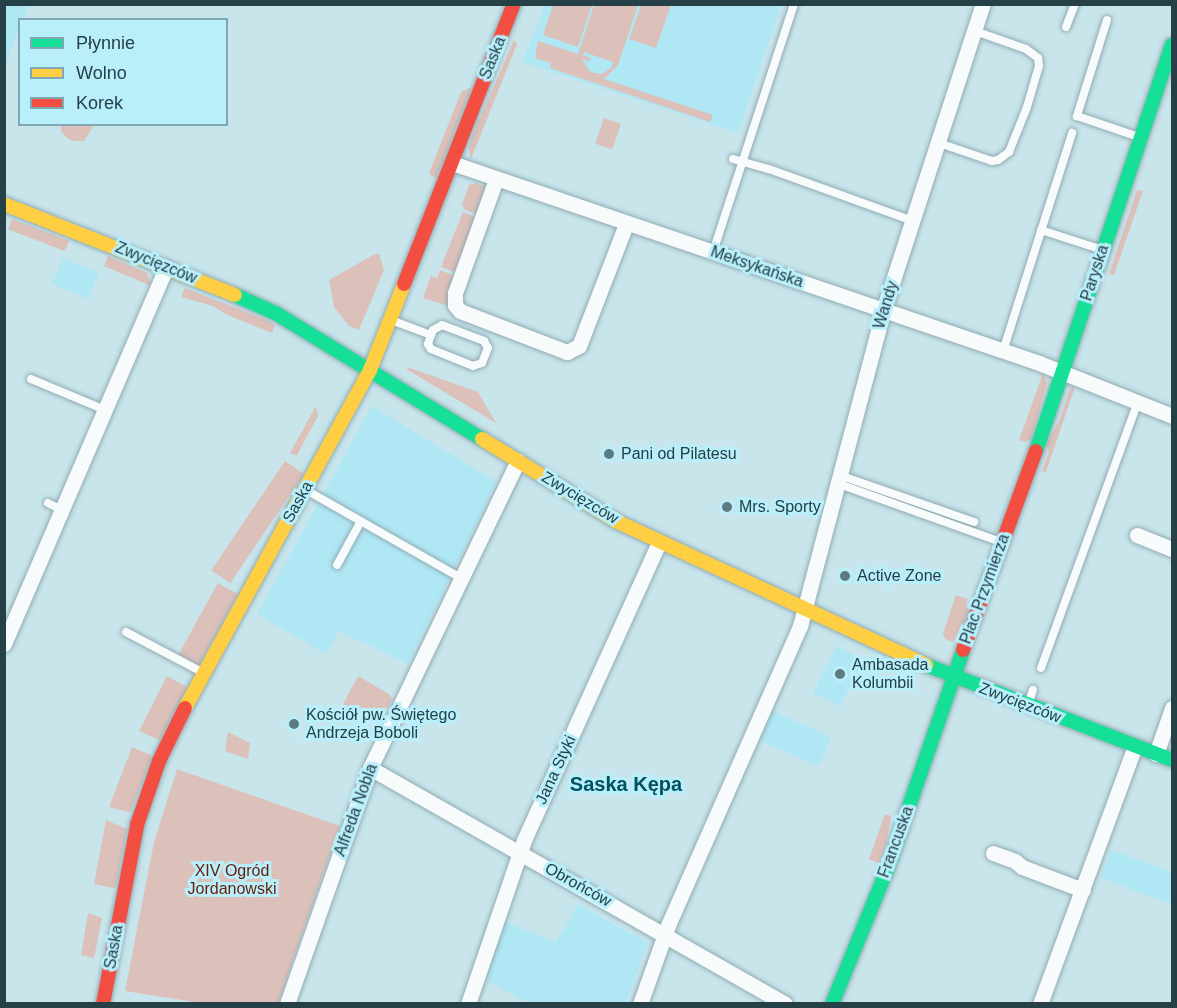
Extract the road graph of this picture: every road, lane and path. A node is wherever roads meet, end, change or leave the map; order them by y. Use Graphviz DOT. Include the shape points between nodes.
graph roads {
  1 [pos="794,4"];
  2 [pos="983,4"];
  3 [pos="1075,4"];
  4 [pos="512,5"];
  5 [pos="1107,20"];
  6 [pos="1066,27"];
  7 [pos="975,32"];
  8 [pos="1173,45"];
  9 [pos="1072,133"];
  10 [pos="1141,138"];
  11 [pos="939,143"];
  12 [pos="733,159"];
  13 [pos="452,163"];
  14 [pos="743,163"];
  15 [pos="496,179"];
  16 [pos="4,204"];
  17 [pos="914,222"];
  18 [pos="626,224"];
  19 [pos="1041,230"];
  20 [pos="1103,250"];
  21 [pos="713,252"];
  22 [pos="166,267"];
  23 [pos="883,310"];
  24 [pos="390,320"];
  25 [pos="431,335"];
  26 [pos="1003,351"];
  27 [pos="370,370"];
  28 [pos="1062,372"];
  29 [pos="30,379"];
  30 [pos="1137,402"];
  31 [pos="105,410"];
  32 [pos="1173,416"];
  33 [pos="518,461"];
  34 [pos="841,480"];
  35 [pos="305,489"];
  36 [pos="1017,501"];
  37 [pos="48,503"];
  38 [pos="63,510"];
  39 [pos="361,521"];
  40 [pos="974,522"];
  41 [pos="1137,535"];
  42 [pos="659,542"];
  43 [pos="1002,543"];
  44 [pos="1173,549"];
  45 [pos="337,565"];
  46 [pos="461,578"];
  47 [pos="804,609"];
  48 [pos="126,632"];
  49 [pos="4,644"];
  50 [pos="1041,668"];
  51 [pos="204,673"];
  52 [pos="953,677"];
  53 [pos="1034,690"];
  54 [pos="1027,706"];
  55 [pos="1173,708"];
  56 [pos="1135,747"];
  57 [pos="1156,754"];
  58 [pos="1173,760"];
  59 [pos="370,768"];
  60 [pos="519,852"];
  61 [pos="993,853"];
  62 [pos="1083,890"];
  63 [pos="665,935"];
  64 [pos="103,1004"];
  65 [pos="287,1004"];
  66 [pos="468,1004"];
  67 [pos="640,1004"];
  68 [pos="785,1004"];
  69 [pos="832,1004"];
  70 [pos="1040,1004"];
  1 -- 14 [label="lane"];
  2 -- 7 [label="street, Wandy"];
  3 -- 6 [label="lane"];
  4 -- 13 [label="street, Saska"];
  5 -- 10 [label="lane" via="1077,116"];
  7 -- 11 [label="street, Wandy"];
  7 -- 11 [label="lane" via="1026,49 1038,58 1040,66 1005,158 992,161"];
  8 -- 10 [label="street, Paryska"];
  9 -- 19 [label="lane"];
  10 -- 20 [label="street, Paryska"];
  11 -- 17 [label="street, Wandy"];
  12 -- 14 [label="lane"];
  13 -- 15 [label="street, Meksykańska"];
  13 -- 24 [label="street, Saska"];
  14 -- 17 [label="lane"];
  14 -- 21 [label="lane"];
  15 -- 18 [label="street, Meksykańska"];
  15 -- 18 [label="street" via="455,293 455,305 460,311 567,352 579,346"];
  16 -- 22 [label="street, Zwycięzców"];
  17 -- 23 [label="street, Wandy"];
  18 -- 21 [label="street, Meksykańska"];
  19 -- 20 [label="lane"];
  19 -- 26 [label="lane"];
  20 -- 28 [label="street, Paryska"];
  21 -- 23 [label="street, Meksykańska"];
  22 -- 27 [label="street, Zwycięzców" via="277,314"];
  22 -- 31 [label="street"];
  23 -- 26 [label="street, Meksykańska"];
  23 -- 34 [label="street, Wandy"];
  24 -- 25 [label="lane"];
  24 -- 27 [label="street, Saska"];
  25 -- 25 [label="lane" via="442,326 484,341 488,348 482,363 473,366 431,349"];
  26 -- 28 [label="street, Meksykańska"];
  27 -- 33 [label="street, Zwycięzców"];
  27 -- 35 [label="street, Saska"];
  28 -- 30 [label="street, Meksykańska"];
  28 -- 36 [label="street, Paryska"];
  29 -- 31 [label="lane"];
  30 -- 32 [label="street, Meksykańska"];
  30 -- 50 [label="lane"];
  31 -- 38 [label="street"];
  33 -- 42 [label="street, Zwycięzców" via="616,521"];
  33 -- 46 [label="street, Alfreda Nobla"];
  34 -- 40 [label="lane"];
  34 -- 43 [label="lane"];
  34 -- 47 [label="street, Wandy"];
  35 -- 39 [label="lane"];
  35 -- 51 [label="street, Saska"];
  36 -- 43 [label="street, Plac Przymierza"];
  37 -- 38 [label="lane"];
  38 -- 49 [label="street"];
  39 -- 45 [label="lane"];
  39 -- 46 [label="lane"];
  41 -- 44 [label="street"];
  42 -- 47 [label="street, Zwycięzców"];
  42 -- 60 [label="street, Jana Styki"];
  43 -- 52 [label="street, Plac Przymierza"];
  46 -- 59 [label="street, Alfreda Nobla"];
  47 -- 52 [label="street, Zwycięzców"];
  47 -- 63 [label="street, Wandy" via="801,626"];
  48 -- 51 [label="lane"];
  51 -- 64 [label="street, Saska" via="163,753 141,810"];
  52 -- 54 [label="street, Zwycięzców"];
  52 -- 69 [label="street, Francuska" via="887,870"];
  53 -- 54 [label="lane"];
  54 -- 56 [label="street, Zwycięzców"];
  55 -- 57 [label="street"];
  56 -- 57 [label="street, Zwycięzców"];
  56 -- 62 [label="street"];
  57 -- 58 [label="street, Zwycięzców"];
  59 -- 60 [label="street, Obrońców"];
  59 -- 65 [label="street, Alfreda Nobla"];
  60 -- 63 [label="street, Obrońców"];
  60 -- 66 [label="street, Jana Styki"];
  61 -- 62 [label="street"];
  62 -- 70 [label="street"];
  63 -- 67 [label="street, Wandy"];
  63 -- 68 [label="street, Obrońców"];
}
